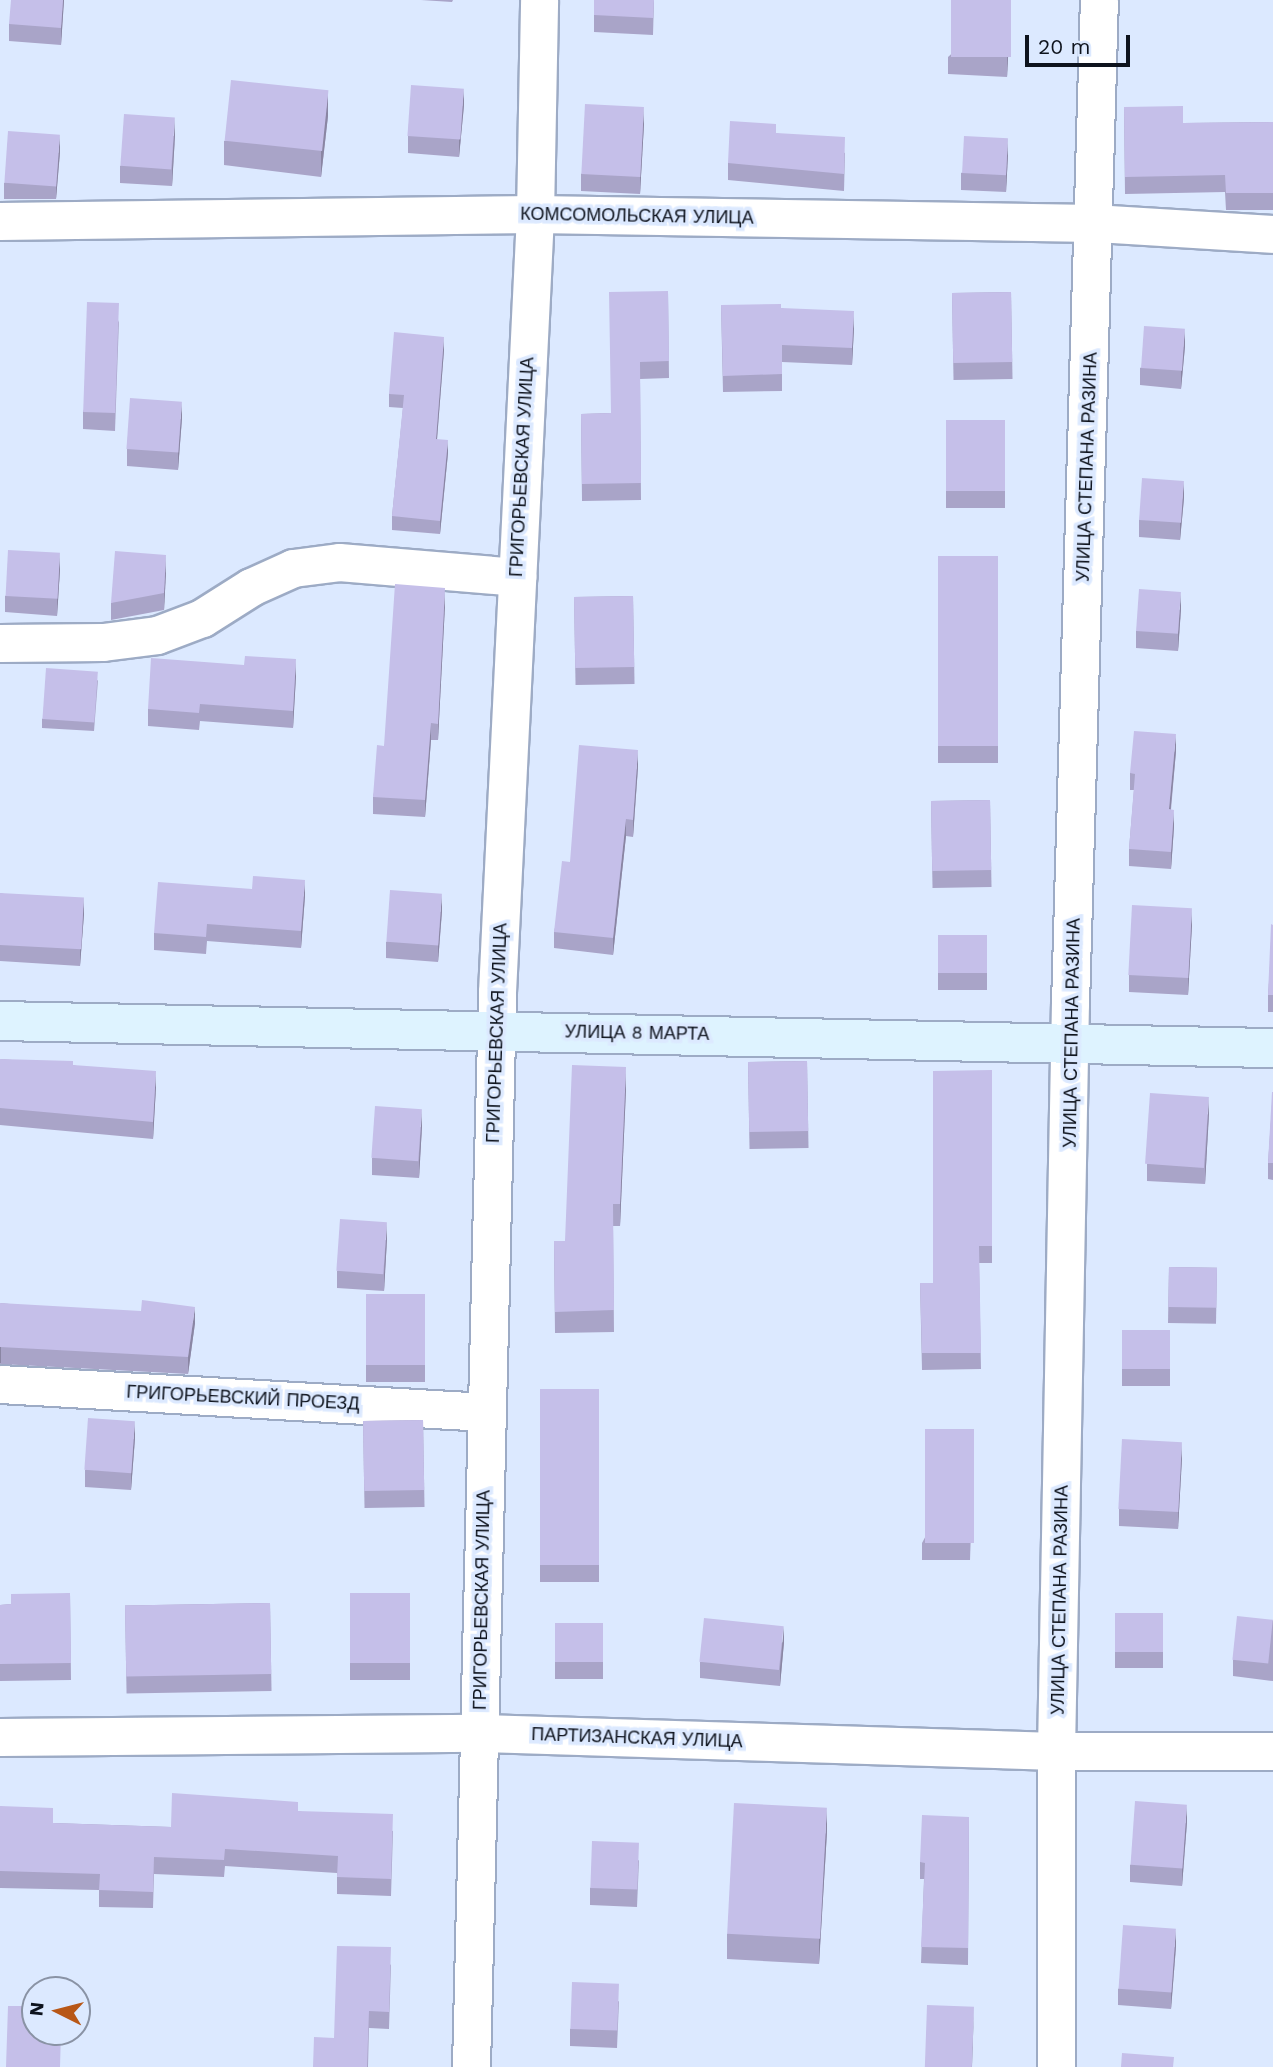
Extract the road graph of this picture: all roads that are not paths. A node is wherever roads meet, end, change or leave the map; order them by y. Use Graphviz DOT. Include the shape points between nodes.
graph roads {
  1 [pos="539,0"];
  2 [pos="1099,0"];
  3 [pos="535,214"];
  4 [pos="0,221"];
  5 [pos="1095,223"];
  6 [pos="1273,234"];
  7 [pos="517,577"];
  8 [pos="0,643"];
  9 [pos="0,1021"];
  10 [pos="496,1030"];
  11 [pos="1072,1044"];
  12 [pos="1273,1048"];
  13 [pos="0,1384"];
  14 [pos="486,1412"];
  15 [pos="479,1734"];
  16 [pos="0,1737"];
  17 [pos="1056,1751"];
  18 [pos="1273,1751"];
  19 [pos="471,2067"];
  20 [pos="1056,2067"];
  1 -- 3 [label="street, ГРИГОРЬЕВСКАЯ УЛИЦА"];
  2 -- 5 [label="street, УЛИЦА СТЕПАНА РАЗИНА"];
  3 -- 4 [label="street, КОМСОМОЛЬСКАЯ УЛИЦА"];
  3 -- 5 [label="street, КОМСОМОЛЬСКАЯ УЛИЦА"];
  3 -- 7 [label="street, ГРИГОРЬЕВСКАЯ УЛИЦА"];
  5 -- 6 [label="street, КОМСОМОЛЬСКАЯ УЛИЦА"];
  5 -- 11 [label="street, УЛИЦА СТЕПАНА РАЗИНА"];
  7 -- 8 [label="street" via="339,562 293,568 251,587 202,618 157,635 103,642"];
  7 -- 10 [label="street, ГРИГОРЬЕВСКАЯ УЛИЦА"];
  9 -- 10 [label="main road, УЛИЦА 8 МАРТА"];
  10 -- 11 [label="main road, УЛИЦА 8 МАРТА"];
  10 -- 14 [label="street, ГРИГОРЬЕВСКАЯ УЛИЦА"];
  11 -- 12 [label="main road, УЛИЦА 8 МАРТА"];
  11 -- 17 [label="street, УЛИЦА СТЕПАНА РАЗИНА"];
  13 -- 14 [label="street, ГРИГОРЬЕВСКИЙ ПРОЕЗД"];
  14 -- 15 [label="street, ГРИГОРЬЕВСКАЯ УЛИЦА"];
  15 -- 16 [label="street, ПАРТИЗАНСКАЯ УЛИЦА"];
  15 -- 17 [label="street, ПАРТИЗАНСКАЯ УЛИЦА"];
  15 -- 19 [label="street, ГРИГОРЬЕВСКАЯ УЛИЦА"];
  17 -- 18 [label="street, ПАРТИЗАНСКАЯ УЛИЦА"];
  17 -- 20 [label="street, УЛИЦА СТЕПАНА РАЗИНА"];
}
